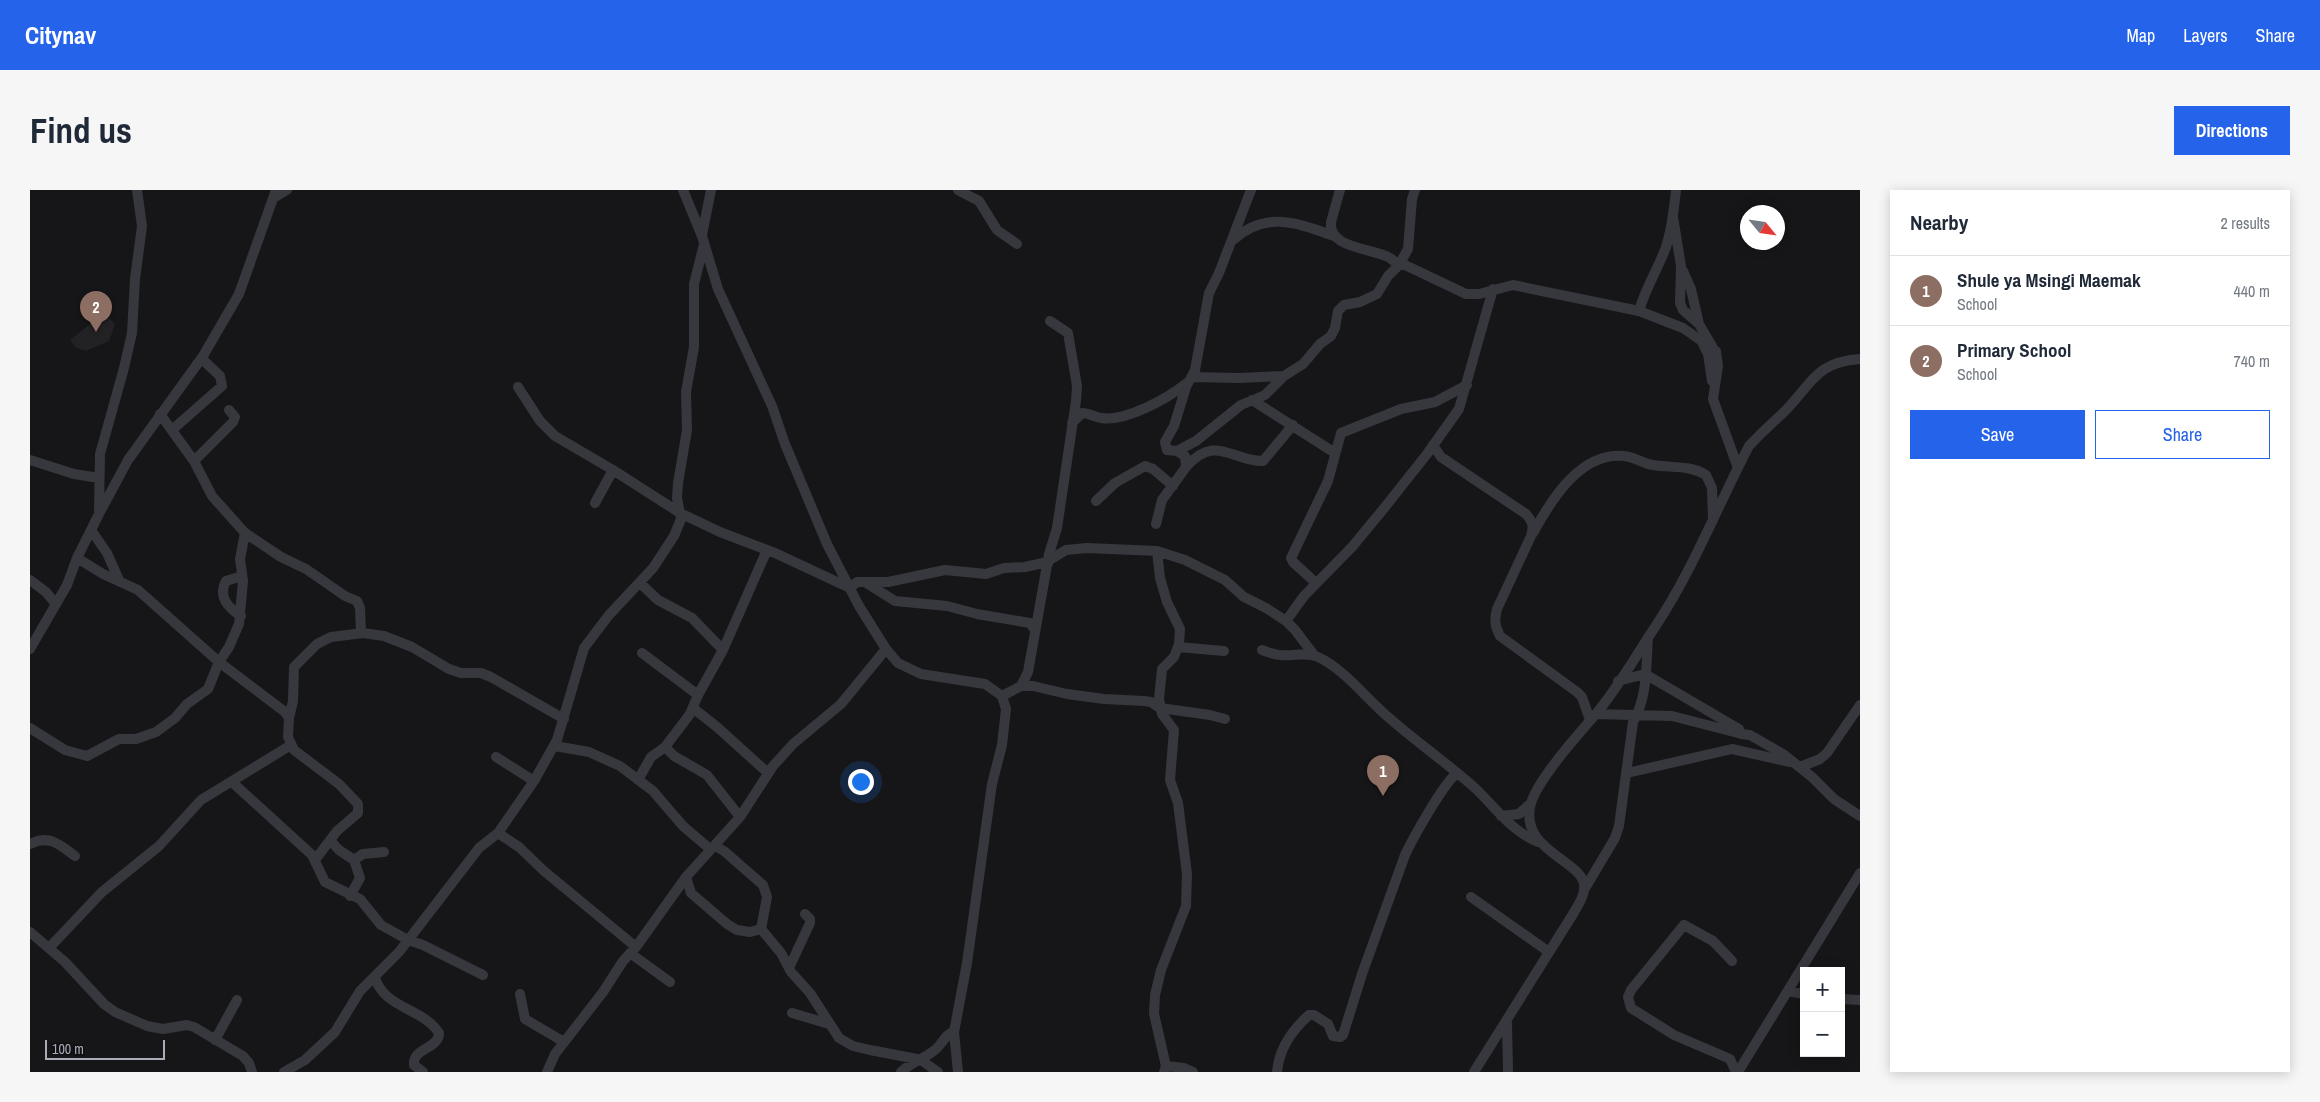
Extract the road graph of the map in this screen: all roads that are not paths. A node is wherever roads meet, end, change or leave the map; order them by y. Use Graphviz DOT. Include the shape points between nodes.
graph roads {
  1 [pos="137,190"];
  2 [pos="287,190"];
  3 [pos="683,190"];
  4 [pos="711,190"];
  5 [pos="958,190"];
  6 [pos="1250,190"];
  7 [pos="1340,190"];
  8 [pos="1415,190"];
  9 [pos="1676,190"];
  10 [pos="276,193"];
  11 [pos="1673,217"];
  12 [pos="1334,236"];
  13 [pos="703,240"];
  14 [pos="1232,241"];
  15 [pos="1017,244"];
  16 [pos="1399,265"];
  17 [pos="1681,266"];
  18 [pos="1493,289"];
  19 [pos="1643,296"];
  20 [pos="1625,309"];
  21 [pos="1639,311"];
  22 [pos="1050,320"];
  23 [pos="1699,324"];
  24 [pos="1701,341"];
  25 [pos="1712,347"];
  26 [pos="1860,358"];
  27 [pos="202,359"];
  28 [pos="1284,376"];
  29 [pos="1190,380"];
  30 [pos="1467,385"];
  31 [pos="518,387"];
  32 [pos="1713,399"];
  33 [pos="1252,400"];
  34 [pos="229,410"];
  35 [pos="160,414"];
  36 [pos="1072,423"];
  37 [pos="1294,425"];
  38 [pos="172,430"];
  39 [pos="1196,441"];
  40 [pos="1433,445"];
  41 [pos="1178,451"];
  42 [pos="1336,453"];
  43 [pos="30,460"];
  44 [pos="194,461"];
  45 [pos="1187,462"];
  46 [pos="1738,468"];
  47 [pos="613,470"];
  48 [pos="99,478"];
  49 [pos="1173,486"];
  50 [pos="1096,501"];
  51 [pos="595,503"];
  52 [pos="680,513"];
  53 [pos="99,514"];
  54 [pos="1713,522"];
  55 [pos="1156,524"];
  56 [pos="91,530"];
  57 [pos="245,533"];
  58 [pos="1531,536"];
  59 [pos="768,550"];
  60 [pos="1157,551"];
  61 [pos="78,558"];
  62 [pos="1048,562"];
  63 [pos="242,576"];
  64 [pos="30,580"];
  65 [pos="119,580"];
  66 [pos="865,582"];
  67 [pos="640,583"];
  68 [pos="1316,583"];
  69 [pos="850,588"];
  70 [pos="56,602"];
  71 [pos="241,616"];
  72 [pos="1286,621"];
  73 [pos="1035,630"];
  74 [pos="361,633"];
  75 [pos="1648,636"];
  76 [pos="1178,647"];
  77 [pos="30,649"];
  78 [pos="886,649"];
  79 [pos="723,650"];
  80 [pos="1262,650"];
  81 [pos="1224,651"];
  82 [pos="642,653"];
  83 [pos="1314,655"];
  84 [pos="219,662"];
  85 [pos="1645,674"];
  86 [pos="1618,681"];
  87 [pos="1021,686"];
  88 [pos="698,695"];
  89 [pos="1002,696"];
  90 [pos="1860,705"];
  91 [pos="693,708"];
  92 [pos="1160,708"];
  93 [pos="1638,714"];
  94 [pos="1593,717"];
  95 [pos="289,718"];
  96 [pos="564,719"];
  97 [pos="1224,719"];
  98 [pos="30,728"];
  99 [pos="1741,734"];
  100 [pos="291,745"];
  101 [pos="555,746"];
  102 [pos="665,747"];
  103 [pos="496,757"];
  104 [pos="1797,765"];
  105 [pos="768,773"];
  106 [pos="1457,773"];
  107 [pos="1627,773"];
  108 [pos="638,780"];
  109 [pos="534,781"];
  110 [pos="232,782"];
  111 [pos="1531,803"];
  112 [pos="1501,816"];
  113 [pos="1860,816"];
  114 [pos="740,817"];
  115 [pos="498,833"];
  116 [pos="330,840"];
  117 [pos="1542,843"];
  118 [pos="30,844"];
  119 [pos="712,848"];
  120 [pos="384,852"];
  121 [pos="75,856"];
  122 [pos="315,860"];
  123 [pos="354,860"];
  124 [pos="1860,873"];
  125 [pos="686,877"];
  126 [pos="1584,890"];
  127 [pos="350,896"];
  128 [pos="1471,897"];
  129 [pos="805,914"];
  130 [pos="761,929"];
  131 [pos="30,932"];
  132 [pos="408,940"];
  133 [pos="49,948"];
  134 [pos="633,950"];
  135 [pos="1550,952"];
  136 [pos="1732,961"];
  137 [pos="789,968"];
  138 [pos="483,975"];
  139 [pos="375,977"];
  140 [pos="670,982"];
  141 [pos="1788,991"];
  142 [pos="1800,993"];
  143 [pos="520,994"];
  144 [pos="1845,999"];
  145 [pos="237,1000"];
  146 [pos="1860,1000"];
  147 [pos="792,1013"];
  148 [pos="1507,1020"];
  149 [pos="829,1024"];
  150 [pos="954,1032"];
  151 [pos="215,1040"];
  152 [pos="564,1042"];
  153 [pos="916,1060"];
  154 [pos="1165,1069"];
  155 [pos="252,1072"];
  156 [pos="284,1072"];
  157 [pos="423,1072"];
  158 [pos="547,1072"];
  159 [pos="901,1072"];
  160 [pos="938,1072"];
  161 [pos="958,1072"];
  162 [pos="1193,1072"];
  163 [pos="1277,1072"];
  164 [pos="1474,1072"];
  165 [pos="1508,1072"];
  166 [pos="1737,1072"];
  1 -- 48 [label="street" via="142,226 132,332 100,454"];
  2 -- 10 [label="street"];
  3 -- 13 [label="street"];
  4 -- 13 [label="street"];
  5 -- 15 [label="street" via="979,201 997,230"];
  6 -- 14 [label="street"];
  7 -- 12 [label="street" via="1330,228"];
  8 -- 16 [label="street" via="1408,249"];
  9 -- 11 [label="street"];
  10 -- 27 [label="street" via="239,294"];
  11 -- 17 [label="street"];
  11 -- 19 [label="street" via="1666,245"];
  12 -- 14 [label="street" via="1291,222 1277,221 1253,226"];
  12 -- 16 [label="street" via="1350,245 1390,258"];
  13 -- 52 [label="street" via="694,284 695,334 686,392 687,430 678,483"];
  13 -- 69 [label="street" via="718,289 772,406 827,544"];
  14 -- 29 [label="street" via="1209,293 1195,370"];
  16 -- 18 [label="street" via="1466,294"];
  16 -- 28 [label="street" via="1377,294 1341,308 1331,336 1302,364"];
  17 -- 23 [label="street" via="1691,289"];
  17 -- 23 [label="street" via="1680,303"];
  18 -- 20 [label="street" via="1513,286"];
  18 -- 30 [label="street"];
  19 -- 20 [label="street"];
  19 -- 21 [label="street"];
  20 -- 21 [label="street"];
  21 -- 24 [label="street" via="1683,328"];
  22 -- 36 [label="street" via="1066,330 1071,345 1076,386"];
  23 -- 25 [label="street"];
  24 -- 25 [label="street"];
  24 -- 32 [label="street" via="1708,354"];
  25 -- 32 [label="street" via="1718,356"];
  26 -- 46 [label="street" via="1848,359 1814,375 1784,412 1749,446"];
  27 -- 35 [label="street"];
  27 -- 38 [label="street" via="220,376 222,386"];
  28 -- 29 [label="street"];
  28 -- 33 [label="street" via="1265,395"];
  29 -- 36 [label="street" via="1149,408 1104,418 1082,413"];
  29 -- 41 [label="street" via="1165,442 1167,450"];
  30 -- 40 [label="street" via="1459,409"];
  30 -- 42 [label="street" via="1435,402 1401,410 1341,433"];
  31 -- 47 [label="street" via="540,421 555,436"];
  32 -- 46 [label="street"];
  33 -- 37 [label="street"];
  33 -- 39 [label="street"];
  34 -- 44 [label="street" via="235,417 233,422"];
  35 -- 38 [label="street"];
  35 -- 53 [label="street" via="128,460"];
  36 -- 62 [label="street" via="1057,528"];
  37 -- 42 [label="street"];
  37 -- 45 [label="street" via="1263,461 1219,451 1200,454"];
  38 -- 44 [label="street"];
  39 -- 41 [label="street"];
  39 -- 45 [label="street"];
  40 -- 58 [label="street" via="1441,457 1526,514 1534,525"];
  40 -- 68 [label="street" via="1352,547"];
  41 -- 45 [label="street"];
  42 -- 68 [label="street" via="1328,480 1292,558"];
  43 -- 48 [label="street"];
  44 -- 57 [label="street" via="212,496"];
  45 -- 49 [label="street"];
  46 -- 54 [label="street"];
  47 -- 51 [label="street"];
  47 -- 52 [label="street"];
  48 -- 53 [label="street"];
  49 -- 50 [label="street" via="1145,466 1115,483"];
  49 -- 55 [label="street" via="1159,506"];
  52 -- 59 [label="street"];
  52 -- 67 [label="street" via="680,523 671,541"];
  53 -- 56 [label="street"];
  54 -- 58 [label="street" via="1712,488 1706,475 1686,468 1653,465 1623,455 1586,465 1553,502"];
  54 -- 75 [label="street" via="1672,600"];
  56 -- 61 [label="street"];
  56 -- 65 [label="street" via="107,553"];
  57 -- 63 [label="street" via="240,559"];
  57 -- 74 [label="street" via="357,602"];
  58 -- 94 [label="street" via="1496,609 1496,629 1500,636 1577,692"];
  59 -- 69 [label="street"];
  59 -- 79 [label="street"];
  60 -- 62 [label="street" via="1075,548"];
  60 -- 72 [label="street" via="1200,566"];
  60 -- 76 [label="street" via="1160,578 1179,624"];
  61 -- 65 [label="street"];
  61 -- 70 [label="street"];
  62 -- 66 [label="street" via="986,574 945,570 888,582"];
  62 -- 73 [label="street"];
  63 -- 71 [label="street"];
  63 -- 71 [label="street" via="226,581 222,590 223,599"];
  64 -- 70 [label="street"];
  65 -- 84 [label="street" via="138,590"];
  66 -- 69 [label="street" via="857,582"];
  66 -- 73 [label="street" via="895,601 947,606 1018,620 1030,623"];
  67 -- 79 [label="street" via="658,600 692,618"];
  67 -- 96 [label="street" via="609,615 584,648"];
  68 -- 72 [label="street"];
  69 -- 78 [label="street"];
  70 -- 77 [label="street"];
  71 -- 84 [label="street" via="229,647"];
  72 -- 83 [label="street"];
  73 -- 87 [label="street" via="1028,672"];
  74 -- 95 [label="street" via="325,639 297,662 293,671 293,701"];
  74 -- 96 [label="street" via="397,640 461,673 481,673"];
  75 -- 85 [label="street"];
  75 -- 86 [label="street"];
  76 -- 81 [label="street"];
  76 -- 92 [label="street" via="1173,659 1162,669"];
  78 -- 89 [label="street" via="898,664 921,674 985,684"];
  78 -- 105 [label="street" via="841,704 794,744"];
  79 -- 88 [label="street"];
  80 -- 83 [label="street" via="1281,656"];
  82 -- 88 [label="street"];
  83 -- 106 [label="street" via="1343,675"];
  84 -- 95 [label="street"];
  84 -- 98 [label="street" via="206,692 147,736 119,739 93,754 80,756"];
  85 -- 86 [label="street"];
  85 -- 93 [label="street" via="1645,695"];
  85 -- 99 [label="street" via="1740,729"];
  86 -- 94 [label="street"];
  87 -- 89 [label="street"];
  87 -- 92 [label="street" via="1104,699 1151,702"];
  88 -- 91 [label="street"];
  89 -- 150 [label="street" via="1006,709 1005,726 992,784"];
  90 -- 104 [label="street" via="1826,753"];
  91 -- 102 [label="street"];
  91 -- 105 [label="street"];
  92 -- 97 [label="street" via="1210,714"];
  92 -- 154 [label="street" via="1174,730 1170,780 1179,808 1188,874 1186,906 1161,970 1155,995 1154,1014"];
  93 -- 94 [label="street"];
  93 -- 99 [label="street" via="1672,716"];
  93 -- 107 [label="street" via="1633,722"];
  94 -- 111 [label="street" via="1545,778"];
  95 -- 100 [label="street"];
  96 -- 101 [label="street"];
  99 -- 104 [label="street" via="1750,734"];
  100 -- 110 [label="street"];
  100 -- 116 [label="street" via="358,804 358,813"];
  101 -- 108 [label="street" via="589,752 612,761"];
  101 -- 109 [label="street"];
  102 -- 108 [label="street" via="651,758"];
  102 -- 114 [label="street" via="707,775"];
  103 -- 109 [label="street"];
  104 -- 107 [label="street" via="1732,749"];
  104 -- 113 [label="street" via="1834,799"];
  105 -- 114 [label="street"];
  106 -- 112 [label="street"];
  106 -- 163 [label="street" via="1405,855 1343,1035 1333,1036 1328,1024 1308,1015 1279,1054"];
  107 -- 126 [label="street" via="1618,831"];
  108 -- 119 [label="street" via="653,791 683,826"];
  109 -- 115 [label="street"];
  110 -- 122 [label="street"];
  110 -- 133 [label="street" via="223,784 192,807 160,846 102,892"];
  111 -- 112 [label="street" via="1519,814"];
  111 -- 117 [label="street" via="1532,832"];
  112 -- 117 [label="street" via="1519,832"];
  114 -- 119 [label="street"];
  115 -- 132 [label="street" via="479,848"];
  115 -- 134 [label="street" via="520,847"];
  116 -- 122 [label="street"];
  116 -- 123 [label="street"];
  117 -- 126 [label="street" via="1579,875"];
  118 -- 121 [label="street" via="50,840"];
  119 -- 125 [label="street"];
  119 -- 130 [label="street" via="724,851 763,885 767,898"];
  120 -- 123 [label="street" via="363,854"];
  122 -- 127 [label="street" via="325,882"];
  123 -- 127 [label="street" via="360,878"];
  124 -- 141 [label="street"];
  125 -- 130 [label="street" via="691,892 727,924 750,932"];
  125 -- 134 [label="street"];
  126 -- 135 [label="street"];
  127 -- 132 [label="street" via="367,905 381,925"];
  128 -- 135 [label="street"];
  129 -- 137 [label="street" via="810,923"];
  130 -- 137 [label="street" via="781,952"];
  131 -- 133 [label="street"];
  132 -- 138 [label="street"];
  132 -- 139 [label="street"];
  133 -- 151 [label="street" via="115,1012 147,1026 163,1029 194,1026"];
  134 -- 140 [label="street"];
  134 -- 152 [label="street"];
  135 -- 148 [label="street"];
  136 -- 166 [label="street" via="1713,941 1684,925 1628,997 1632,1008 1674,1035 1730,1059"];
  137 -- 149 [label="street" via="810,993"];
  139 -- 156 [label="street" via="360,991 335,1032 305,1060"];
  139 -- 157 [label="street" via="379,990 416,1013 440,1033 437,1041 415,1059 414,1065"];
  141 -- 142 [label="street"];
  141 -- 166 [label="street"];
  143 -- 152 [label="street" via="525,1019"];
  144 -- 146 [label="street"];
  145 -- 151 [label="street"];
  147 -- 149 [label="street"];
  148 -- 164 [label="street"];
  148 -- 165 [label="street"];
  149 -- 153 [label="street" via="839,1038 853,1046"];
  150 -- 153 [label="street" via="949,1033 934,1051"];
  150 -- 161 [label="street"];
  151 -- 155 [label="street" via="243,1056"];
  152 -- 158 [label="street"];
  153 -- 159 [label="street"];
  153 -- 160 [label="street"];
  154 -- 162 [label="street" via="1184,1068"];
}
